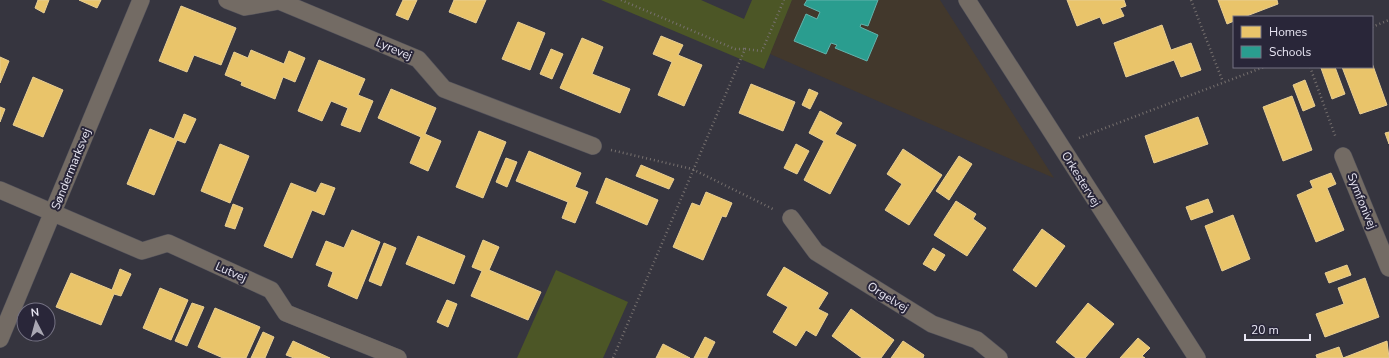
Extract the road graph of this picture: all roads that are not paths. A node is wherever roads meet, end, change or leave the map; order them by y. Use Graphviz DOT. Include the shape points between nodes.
graph roads {
  1 [pos="141,0"];
  2 [pos="227,0"];
  3 [pos="967,0"];
  4 [pos="594,146"];
  5 [pos="1343,156"];
  6 [pos="0,190"];
  7 [pos="53,214"];
  8 [pos="791,218"];
  9 [pos="1389,268"];
  10 [pos="0,338"];
  11 [pos="398,358"];
  12 [pos="999,358"];
  13 [pos="1197,358"];
  1 -- 7 [label="street, Søndermarksvej"];
  2 -- 4 [label="street, Lyrevej" via="245,7 279,1 418,59 444,89"];
  3 -- 13 [label="street, Orkestervej"];
  5 -- 9 [label="street, Symfonivej"];
  6 -- 7 [label="street, Lutvej"];
  7 -- 10 [label="street, Søndermarksvej"];
  7 -- 11 [label="street, Lutvej" via="142,251 168,243 271,290 286,313"];
  8 -- 12 [label="street, Orgelvej" via="816,252 932,324 977,340"];
}
